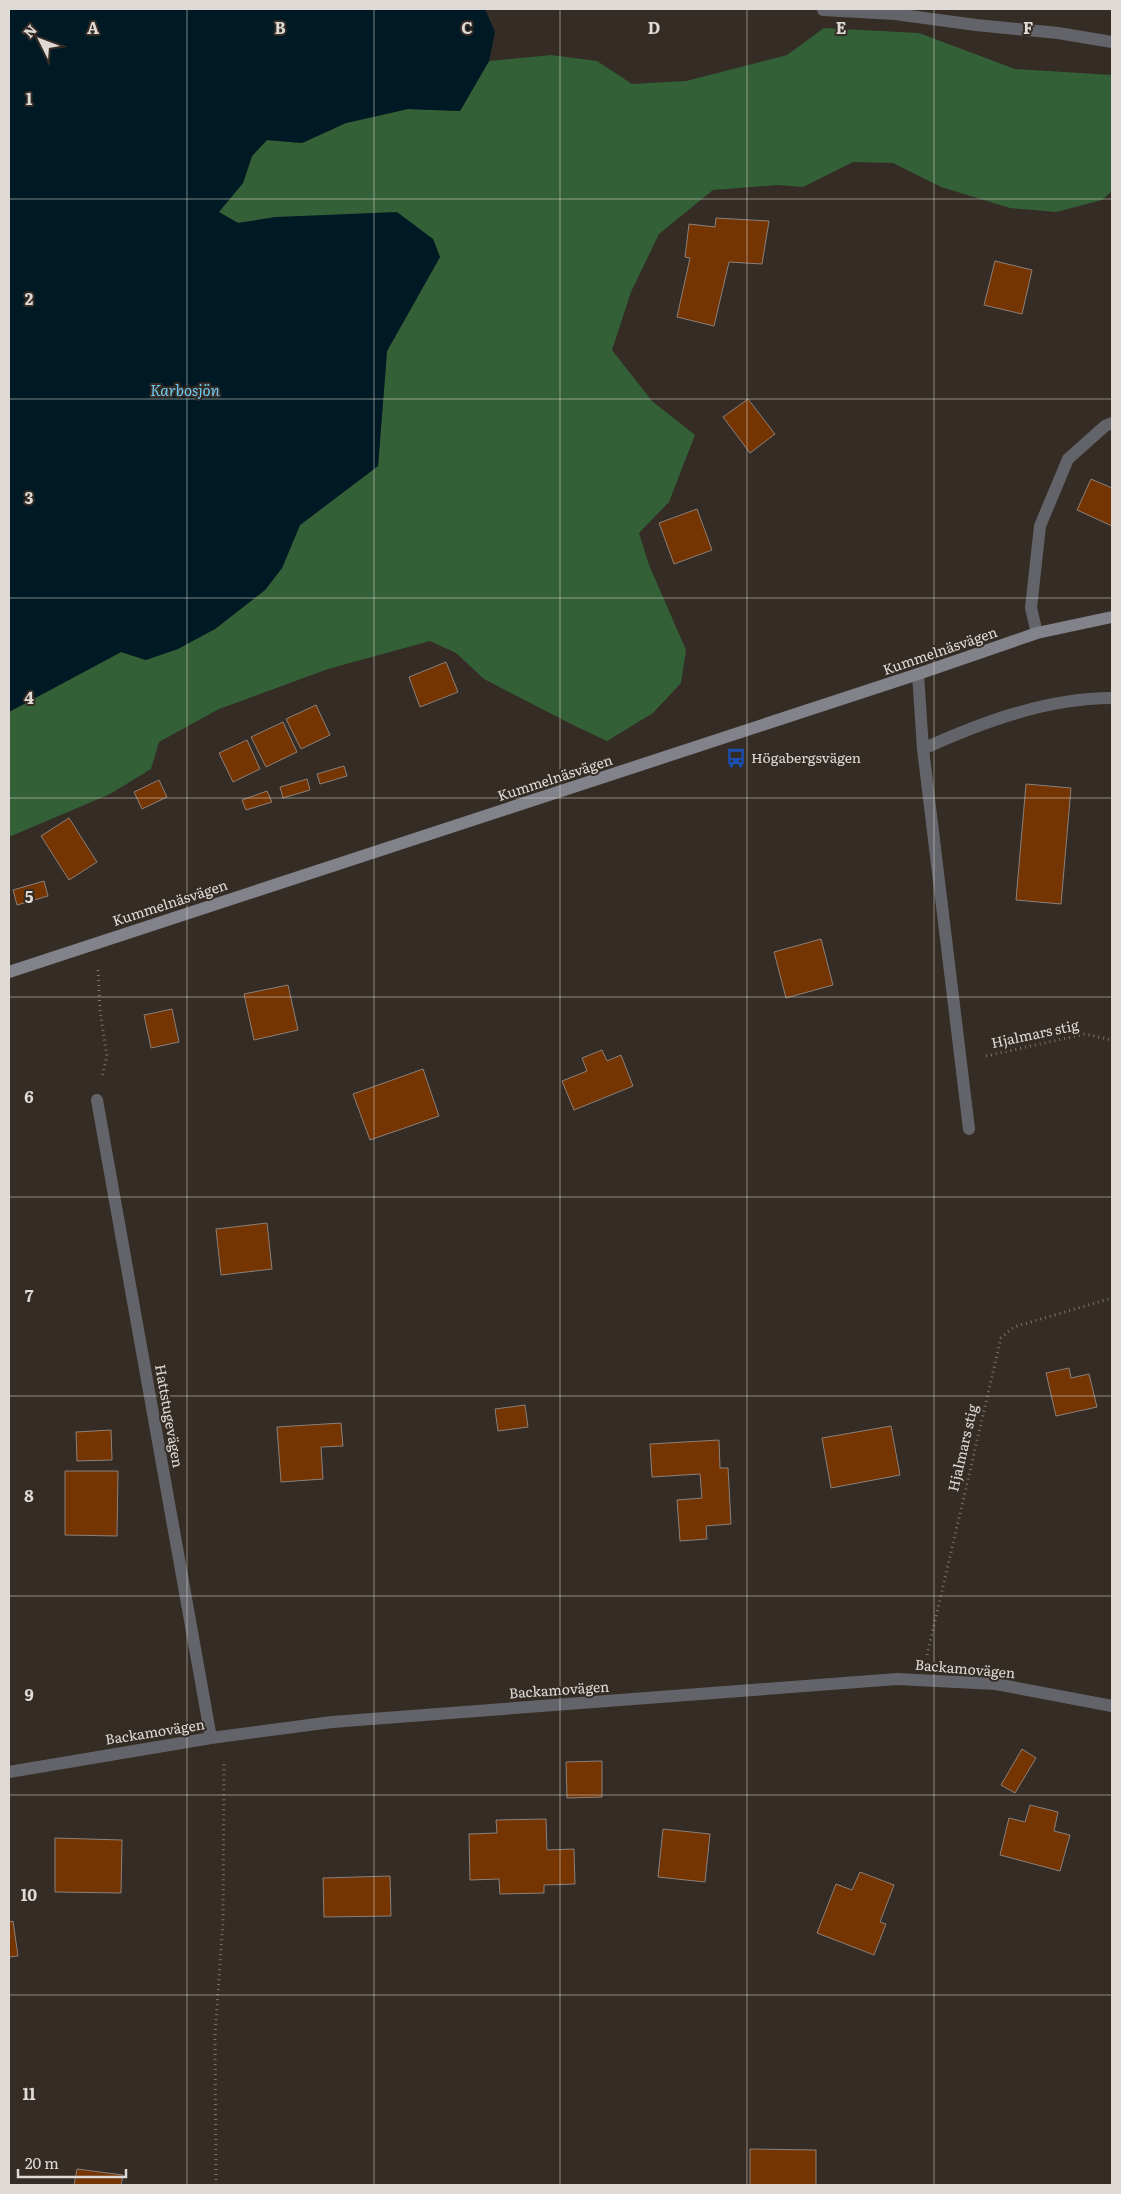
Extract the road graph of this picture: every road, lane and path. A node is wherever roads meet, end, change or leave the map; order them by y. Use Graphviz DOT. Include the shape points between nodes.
graph roads {
  1 [pos="823,10"];
  2 [pos="1112,42"];
  3 [pos="1112,423"];
  4 [pos="1112,616"];
  5 [pos="1037,633"];
  6 [pos="918,674"];
  7 [pos="1112,698"];
  8 [pos="924,749"];
  9 [pos="96,943"];
  10 [pos="9,972"];
  11 [pos="1112,1040"];
  12 [pos="962,1062"];
  13 [pos="97,1100"];
  14 [pos="969,1129"];
  15 [pos="1112,1298"];
  16 [pos="921,1680"];
  17 [pos="1112,1706"];
  18 [pos="217,1737"];
  19 [pos="9,1772"];
  20 [pos="216,2185"];
  1 -- 2 [label="street" via="895,14"];
  3 -- 5 [label="street" via="1068,459 1040,526 1031,608"];
  4 -- 5 [label="street, Kummelnäsvägen"];
  5 -- 6 [label="street, Kummelnäsvägen"];
  6 -- 8 [label="street"];
  6 -- 9 [label="street, Kummelnäsvägen"];
  7 -- 8 [label="street" via="1094,698 1028,710 964,730"];
  8 -- 12 [label="street"];
  9 -- 10 [label="street, Kummelnäsvägen"];
  9 -- 13 [label="path" via="100,1011 107,1056"];
  11 -- 12 [label="path, Hjalmars stig" via="1085,1034"];
  12 -- 14 [label="street"];
  13 -- 18 [label="street, Hattstugevägen"];
  15 -- 16 [label="path, Hjalmars stig" via="1014,1327 1001,1338"];
  16 -- 17 [label="street, Backamovägen" via="996,1684"];
  16 -- 18 [label="street, Backamovägen" via="897,1679 332,1722"];
  18 -- 19 [label="street, Backamovägen"];
  18 -- 20 [label="path" via="223,1922 215,2035"];
}
